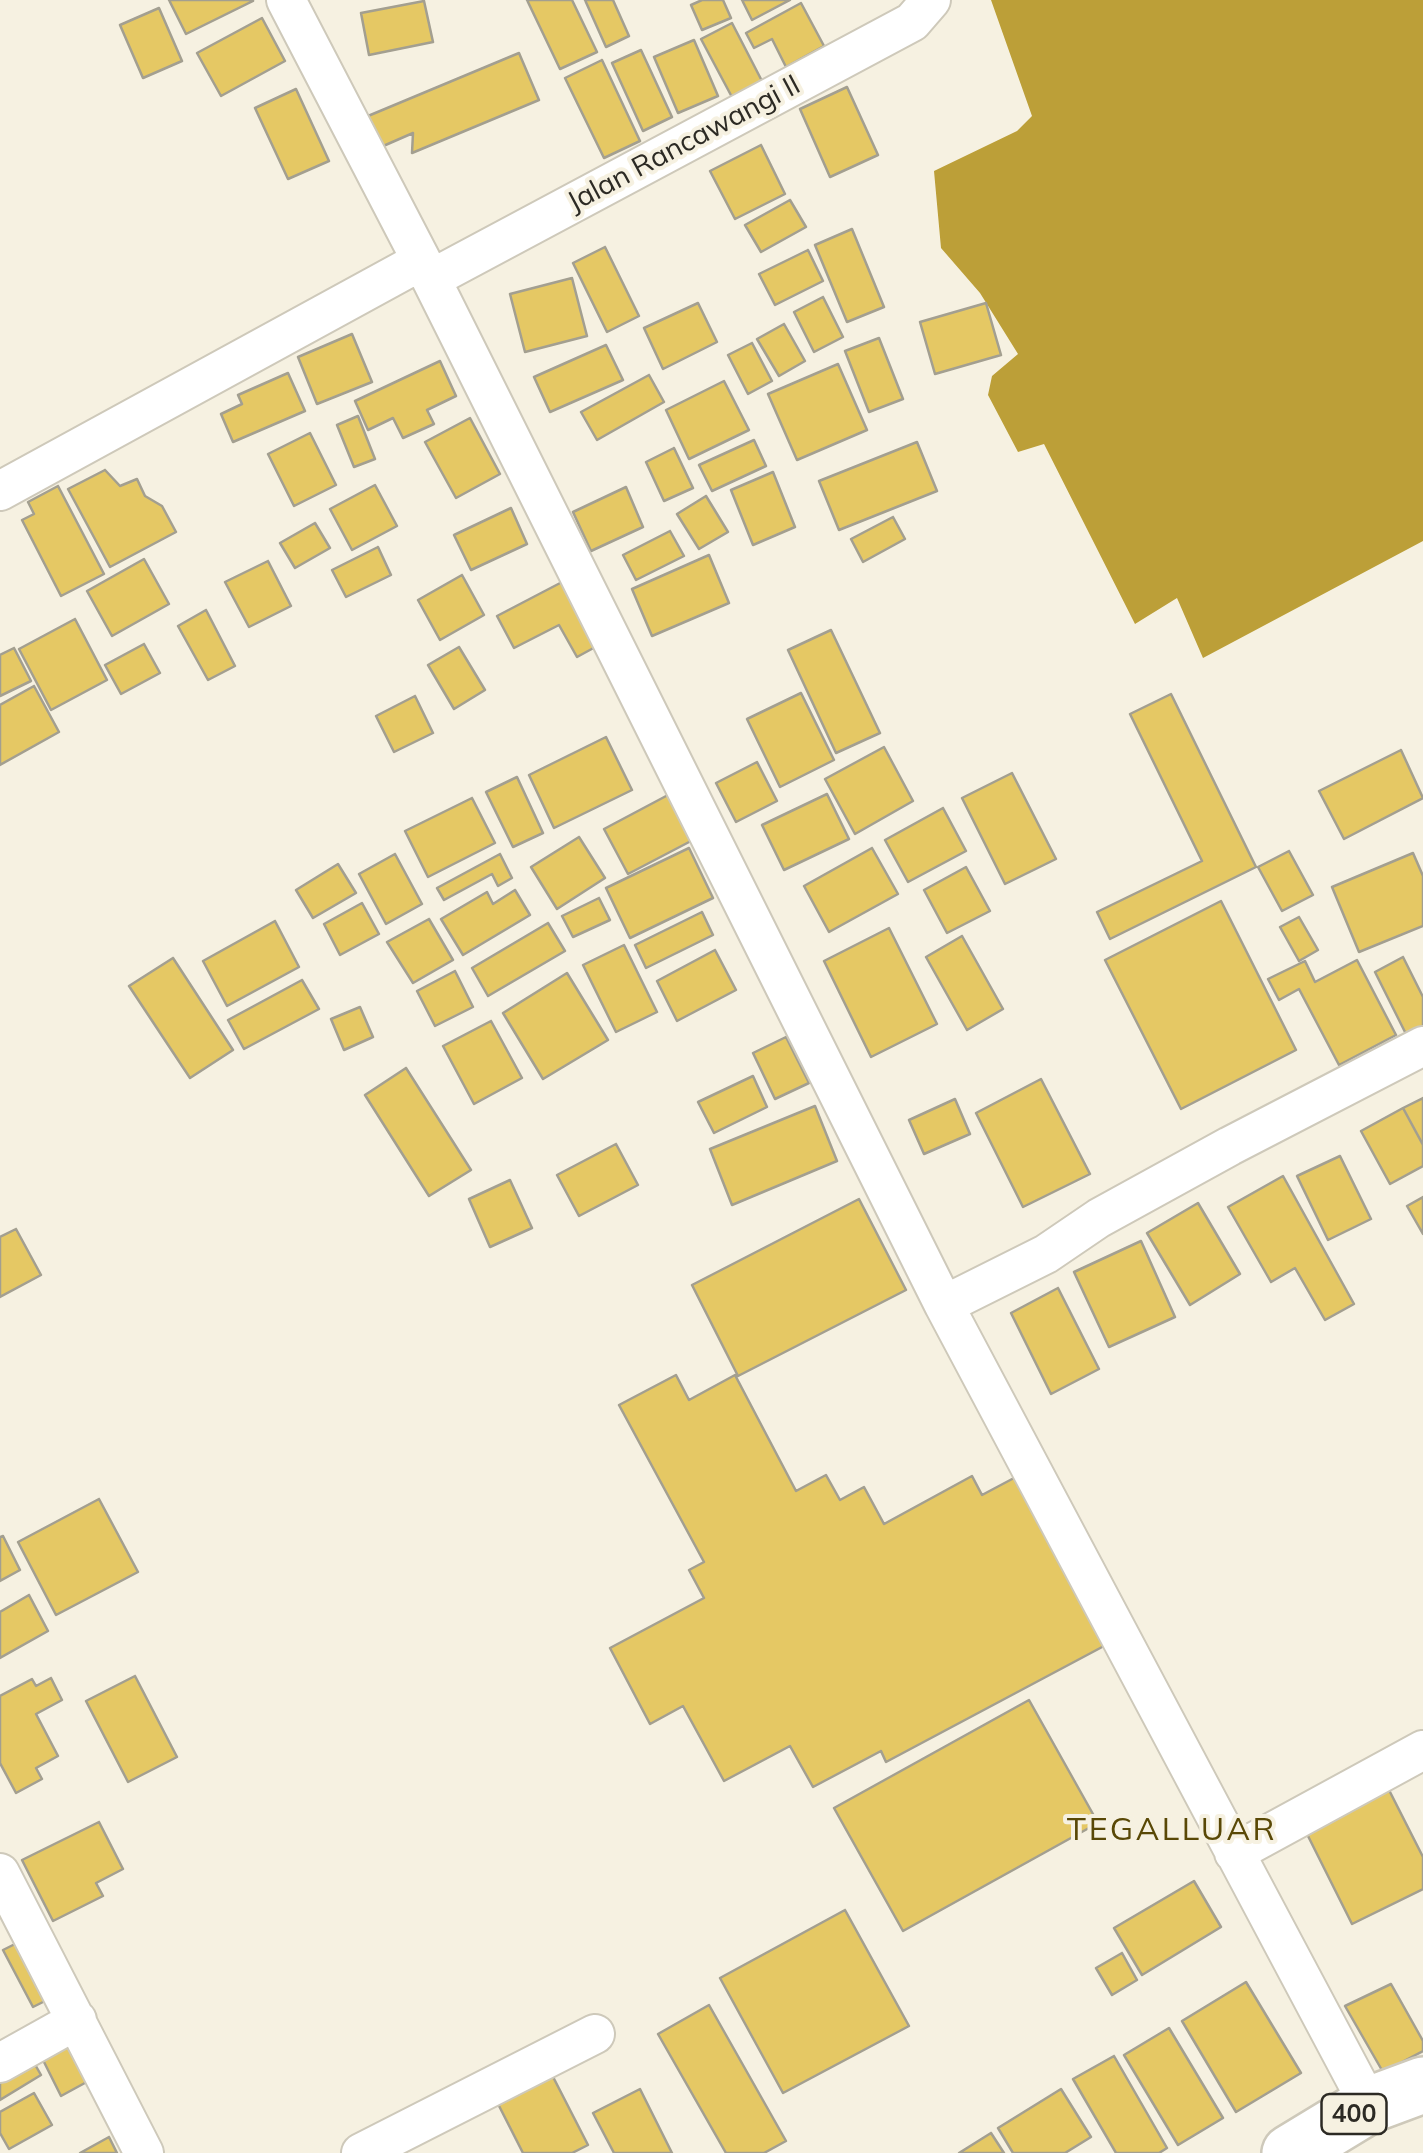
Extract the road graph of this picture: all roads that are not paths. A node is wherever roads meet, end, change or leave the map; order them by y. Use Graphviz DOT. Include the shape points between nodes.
graph roads {
  1 [pos="286,0"];
  2 [pos="931,0"];
  3 [pos="426,270"];
  4 [pos="0,491"];
  5 [pos="1423,1046"];
  6 [pos="944,1305"];
  7 [pos="1423,1750"];
  8 [pos="1234,1853"];
  9 [pos="0,1873"];
  10 [pos="77,2020"];
  11 [pos="595,2034"];
  12 [pos="0,2064"];
  13 [pos="1423,2085"];
  14 [pos="1369,2105"];
  15 [pos="144,2153"];
  16 [pos="361,2153"];
  17 [pos="1290,2153"];
  1 -- 3 [label="street"];
  2 -- 3 [label="street, Jalan Rancawangi II" via="912,22"];
  3 -- 4 [label="street, Jalan Rancawangi II"];
  3 -- 6 [label="street"];
  5 -- 6 [label="street"];
  6 -- 8 [label="street"];
  7 -- 8 [label="street"];
  8 -- 14 [label="street"];
  9 -- 10 [label="street"];
  10 -- 12 [label="street"];
  10 -- 15 [label="street"];
  11 -- 16 [label="street"];
  13 -- 14 [label="main road, 400"];
  14 -- 17 [label="main road, 400"];
}
